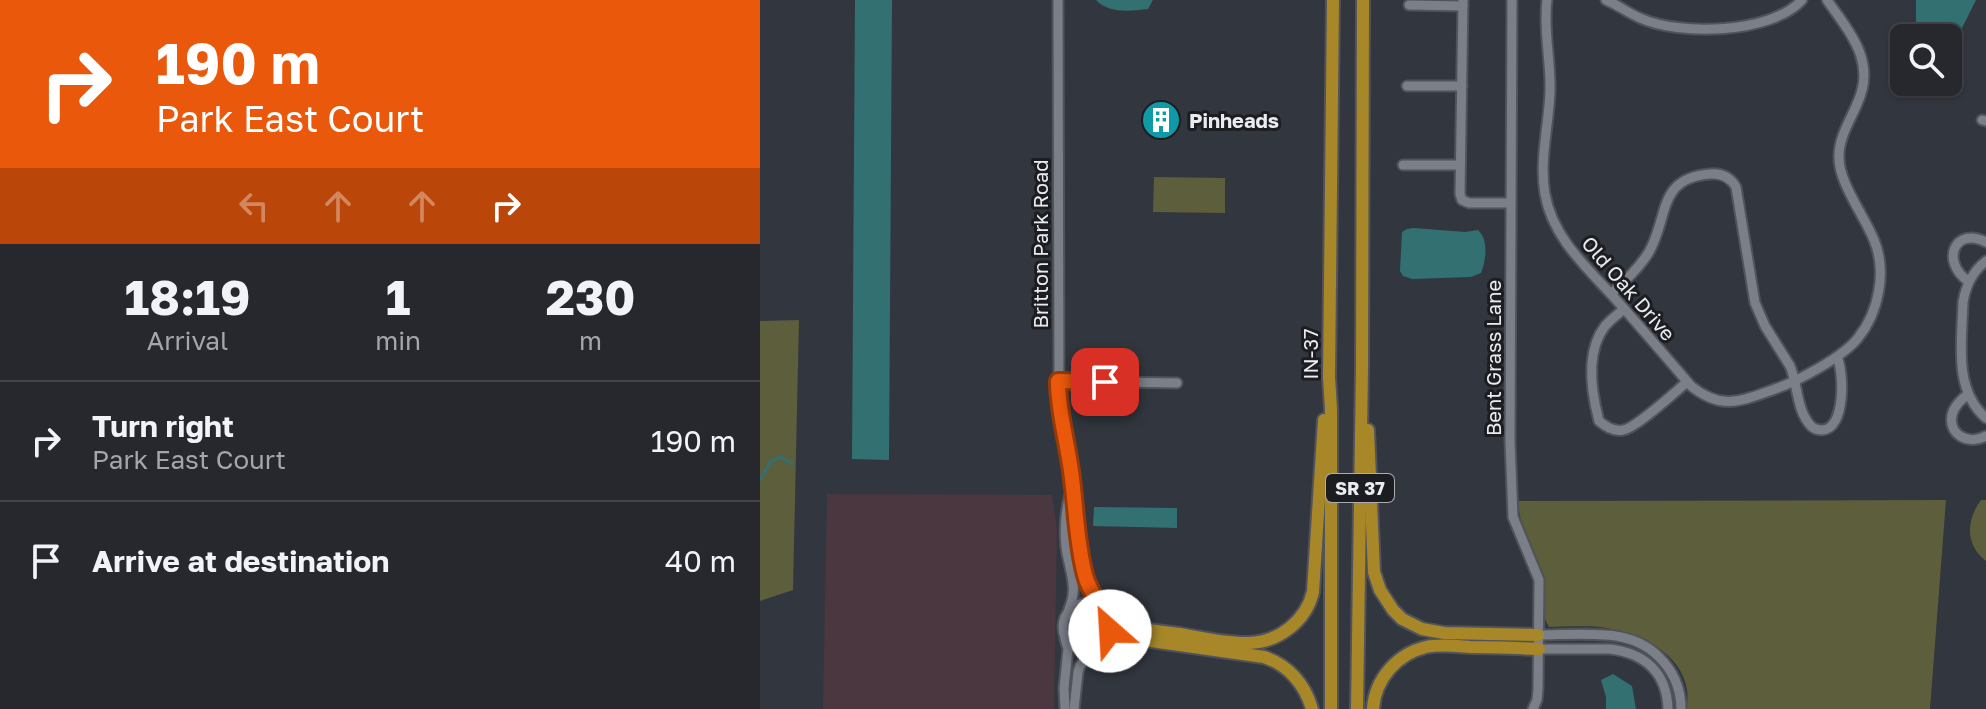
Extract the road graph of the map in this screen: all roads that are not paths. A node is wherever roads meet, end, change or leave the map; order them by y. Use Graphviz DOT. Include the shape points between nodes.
graph roads {
  1 [pos="1058,0"];
  2 [pos="1333,0"];
  3 [pos="1363,0"];
  4 [pos="1512,0"];
  5 [pos="1547,0"];
  6 [pos="1606,0"];
  7 [pos="1802,0"];
  8 [pos="1827,0"];
  9 [pos="1463,3"];
  10 [pos="1622,4"];
  11 [pos="1409,5"];
  12 [pos="1407,86"];
  13 [pos="1462,86"];
  14 [pos="1403,165"];
  15 [pos="1460,165"];
  16 [pos="1510,203"];
  17 [pos="1986,242"];
  18 [pos="1986,261"];
  19 [pos="1968,281"];
  20 [pos="1611,294"];
  21 [pos="1624,309"];
  22 [pos="1837,357"];
  23 [pos="1362,368"];
  24 [pos="1329,377"];
  25 [pos="1795,380"];
  26 [pos="1058,381"];
  27 [pos="1687,382"];
  28 [pos="1177,383"];
  29 [pos="1968,394"];
  30 [pos="1986,418"];
  31 [pos="1986,436"];
  32 [pos="1072,487"];
  33 [pos="1067,613"];
  34 [pos="1105,613"];
  35 [pos="1064,635"];
  36 [pos="1538,635"];
  37 [pos="1539,649"];
  38 [pos="1094,650"];
  39 [pos="1065,709"];
  40 [pos="1074,709"];
  41 [pos="1312,709"];
  42 [pos="1331,709"];
  43 [pos="1357,709"];
  44 [pos="1373,709"];
  45 [pos="1533,709"];
  46 [pos="1668,709"];
  47 [pos="1681,709"];
  1 -- 26 [label="street, Britton Park Road"];
  2 -- 24 [label="highway, IN-37 / SR 37"];
  3 -- 23 [label="highway, SR 37"];
  4 -- 16 [label="street, Bent Grass Lane"];
  5 -- 20 [label="street, Old Oak Drive" via="1545,193 1573,253"];
  6 -- 10 [label="street"];
  7 -- 10 [label="street" via="1770,19 1708,30 1652,22"];
  8 -- 22 [label="street, Old Oak Drive" via="1865,68 1863,91 1839,155 1842,175 1876,243 1880,279 1867,322"];
  9 -- 11 [label="street"];
  9 -- 13 [label="street"];
  12 -- 13 [label="street"];
  13 -- 15 [label="street"];
  14 -- 15 [label="street"];
  15 -- 16 [label="street" via="1462,200"];
  16 -- 36 [label="street, Bent Grass Lane" via="1512,513 1538,575"];
  17 -- 19 [label="street" via="1967,238 1954,250 1954,265"];
  18 -- 19 [label="street"];
  19 -- 29 [label="street" via="1962,373"];
  20 -- 21 [label="street, Old Oak Drive"];
  20 -- 25 [label="street" via="1648,254 1676,186 1705,175 1729,178 1736,187 1755,303"];
  21 -- 27 [label="street, Old Oak Drive"];
  21 -- 27 [label="street" via="1606,325 1594,347 1599,421 1617,430 1630,428"];
  22 -- 25 [label="street, Old Oak Drive"];
  22 -- 25 [label="street" via="1842,374 1838,418 1826,430 1810,425"];
  23 -- 36 [label="highway" via="1374,572 1383,597 1402,619 1429,631"];
  23 -- 43 [label="highway, SR 37"];
  24 -- 34 [label="highway" via="1313,592 1295,624 1247,644 1137,628"];
  24 -- 42 [label="highway, IN-37 / SR 37"];
  25 -- 27 [label="street, Old Oak Drive" via="1726,403"];
  26 -- 28 [label="street"];
  26 -- 32 [label="street, Britton Park Road"];
  29 -- 30 [label="street"];
  29 -- 31 [label="street" via="1954,410 1953,428 1970,441"];
  32 -- 33 [label="street, Britton Park Road" via="1065,533 1074,590"];
  32 -- 34 [label="street, Britton Park Road" via="1085,577"];
  33 -- 34 [label="street" via="1088,603"];
  33 -- 35 [label="street"];
  34 -- 38 [label="street" via="1108,638"];
  35 -- 38 [label="street" via="1074,648"];
  35 -- 39 [label="street"];
  36 -- 37 [label="street, Bent Grass Lane"];
  36 -- 47 [label="street" via="1616,636 1637,642 1667,664 1679,689"];
  37 -- 44 [label="highway" via="1418,650 1383,677"];
  37 -- 45 [label="street, Bent Grass Lane"];
  37 -- 46 [label="street" via="1620,650 1644,659 1666,691"];
  38 -- 40 [label="street" via="1078,672"];
  38 -- 41 [label="highway" via="1137,639 1264,657 1290,671"];
}
